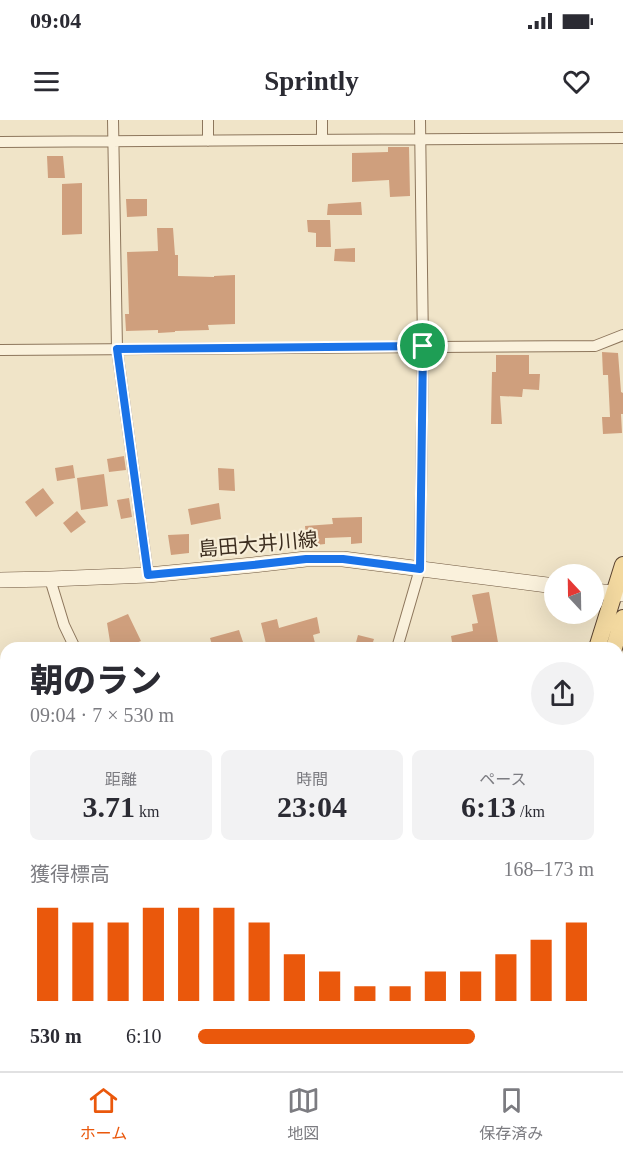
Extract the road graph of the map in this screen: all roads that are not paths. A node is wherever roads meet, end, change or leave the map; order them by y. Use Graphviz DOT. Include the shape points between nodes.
graph roads {
  1 [pos="113,120"];
  2 [pos="208,120"];
  3 [pos="322,120"];
  4 [pos="420,120"];
  5 [pos="623,138"];
  6 [pos="420,139"];
  7 [pos="322,140"];
  8 [pos="113,141"];
  9 [pos="208,141"];
  10 [pos="0,142"];
  11 [pos="623,335"];
  12 [pos="423,346"];
  13 [pos="117,349"];
  14 [pos="0,350"];
  15 [pos="623,565"];
  16 [pos="420,569"];
  17 [pos="148,575"];
  18 [pos="50,579"];
  19 [pos="0,580"];
  20 [pos="544,585"];
  21 [pos="604,592"];
  22 [pos="619,594"];
  23 [pos="623,618"];
  24 [pos="72,642"];
  25 [pos="399,642"];
  26 [pos="599,642"];
  27 [pos="616,642"];
  1 -- 8 [label="street"];
  2 -- 9 [label="street"];
  3 -- 7 [label="street"];
  4 -- 6 [label="street"];
  5 -- 6 [label="street"];
  6 -- 7 [label="street"];
  6 -- 12 [label="street"];
  7 -- 9 [label="street"];
  8 -- 9 [label="street"];
  8 -- 10 [label="street"];
  8 -- 13 [label="street"];
  11 -- 12 [label="street" via="595,346"];
  12 -- 13 [label="street"];
  12 -- 16 [label="street"];
  13 -- 14 [label="street"];
  13 -- 17 [label="street"];
  15 -- 22 [label="main road"];
  16 -- 17 [label="main road, 島田大井川線" via="343,559 306,559"];
  16 -- 20 [label="main road, 島田大井川線"];
  16 -- 25 [label="street"];
  17 -- 18 [label="main road, 島田大井川線"];
  18 -- 19 [label="main road, 島田大井川線"];
  18 -- 24 [label="street"];
  21 -- 22 [label="main road"];
  22 -- 26 [label="main road"];
  23 -- 27 [label="main road"];
}
